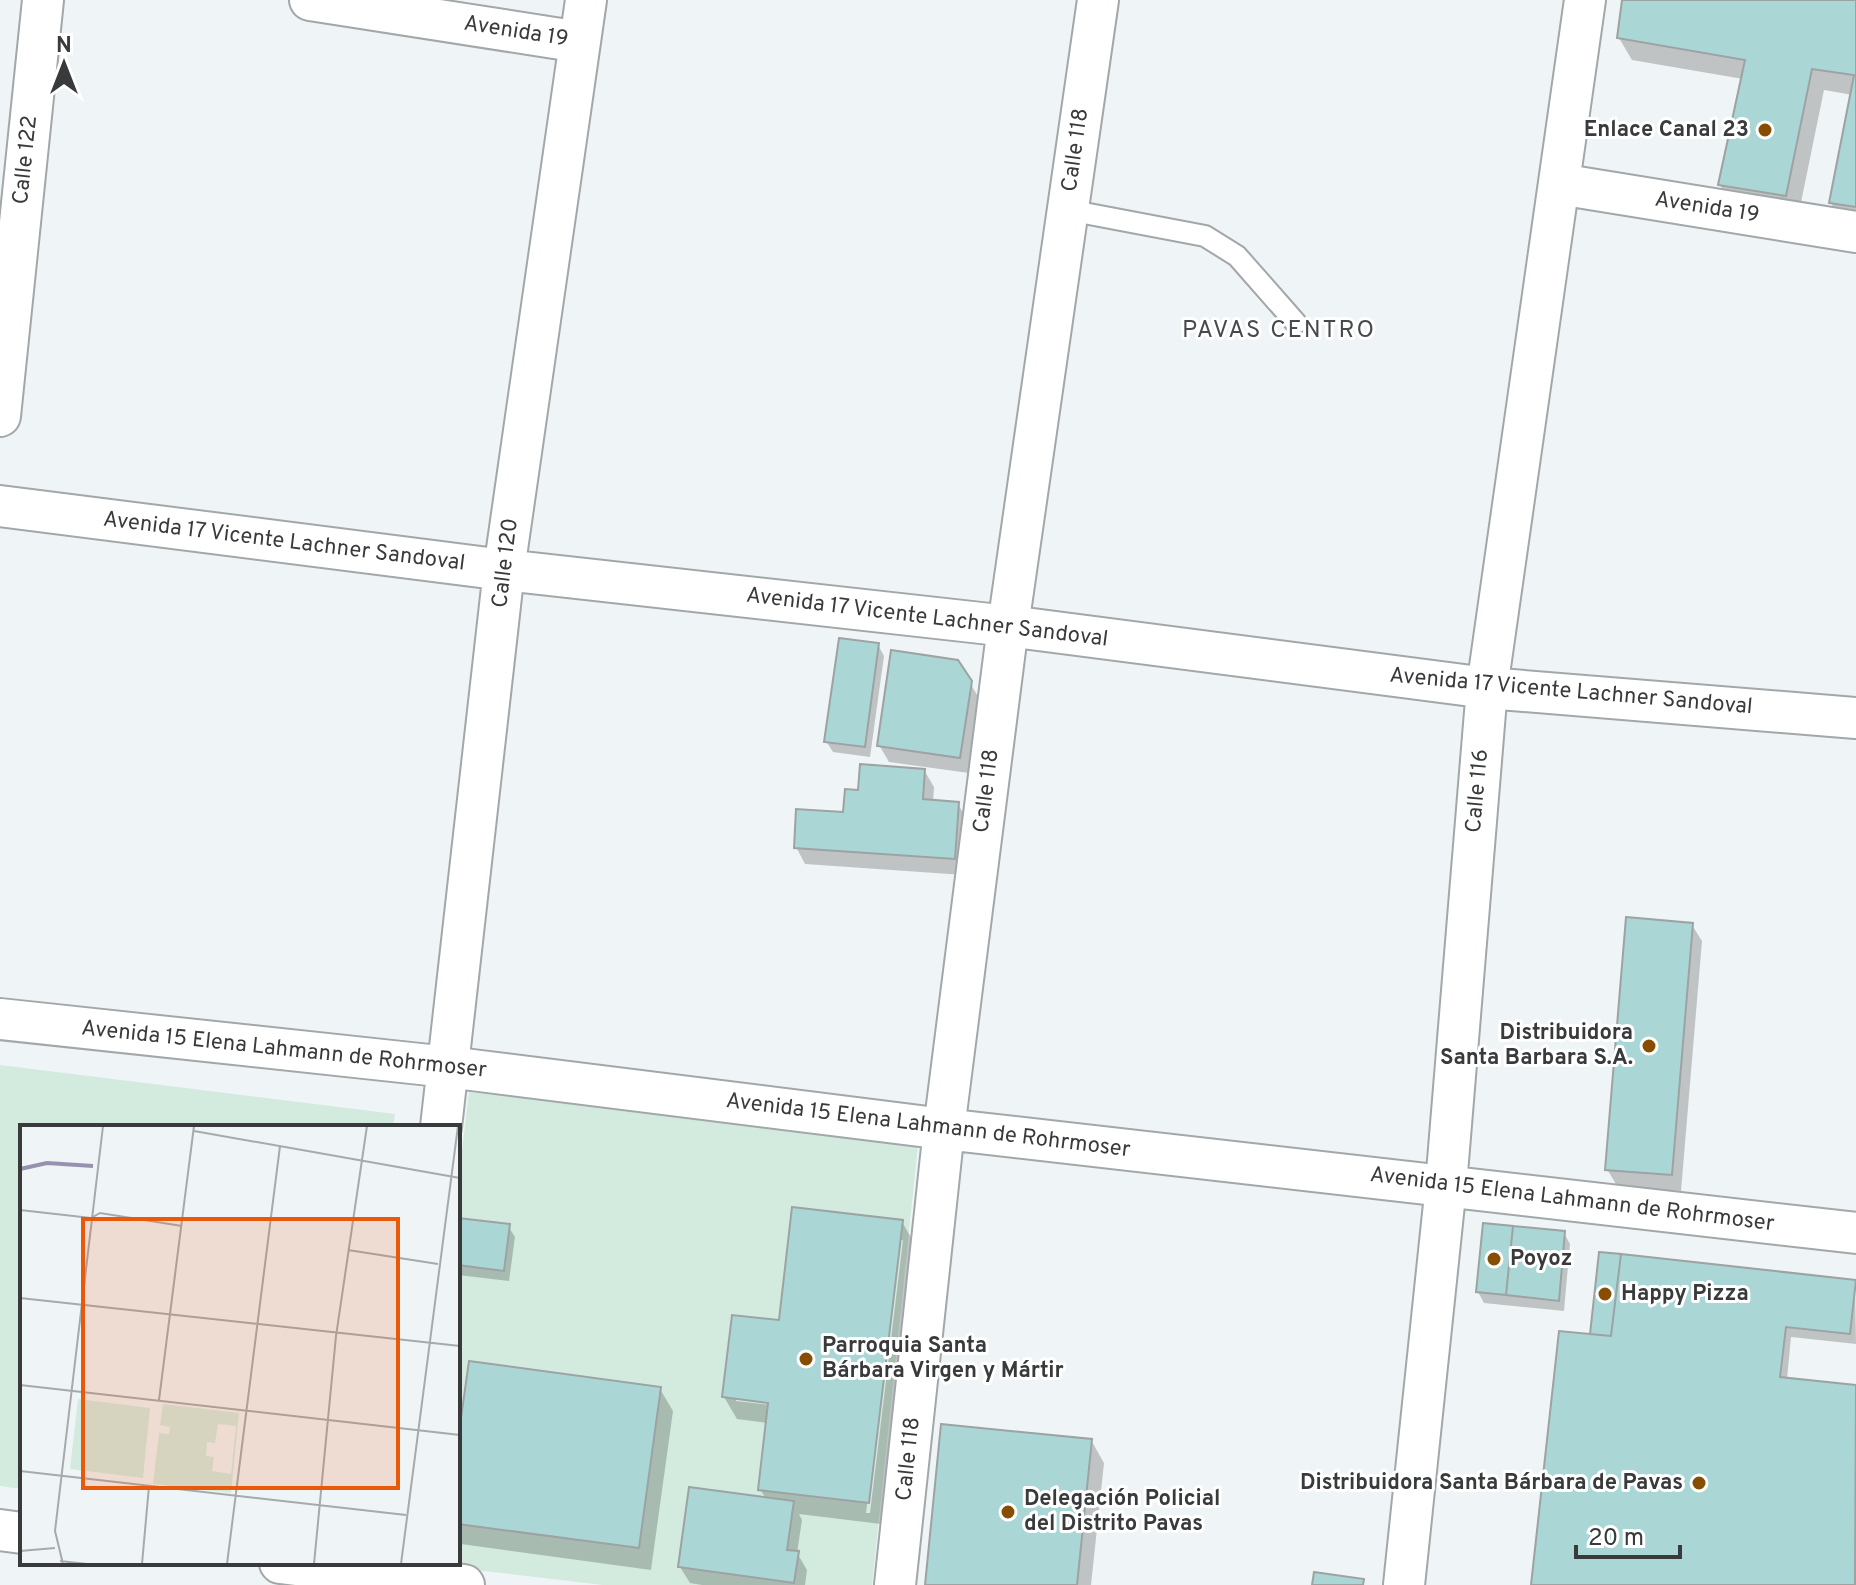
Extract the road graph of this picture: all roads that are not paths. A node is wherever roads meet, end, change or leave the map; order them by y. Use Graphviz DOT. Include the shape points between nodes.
graph roads {
  1 [pos="43,0"];
  2 [pos="310,0"];
  3 [pos="586,0"];
  4 [pos="1098,0"];
  5 [pos="1585,0"];
  6 [pos="580,42"];
  7 [pos="1559,184"];
  8 [pos="1068,210"];
  9 [pos="1856,232"];
  10 [pos="1296,323"];
  11 [pos="0,416"];
  12 [pos="0,506"];
  13 [pos="504,570"];
  14 [pos="1008,626"];
  15 [pos="1487,688"];
  16 [pos="1856,718"];
  17 [pos="0,1019"];
  18 [pos="448,1067"];
  19 [pos="441,1125"];
  20 [pos="944,1129"];
  21 [pos="1446,1185"];
  22 [pos="1856,1233"];
  23 [pos="0,1530"];
  24 [pos="20,1533"];
  25 [pos="298,1565"];
  26 [pos="388,1575"];
  27 [pos="464,1585"];
  28 [pos="895,1585"];
  29 [pos="1404,1585"];
  1 -- 11 [label="street, Calle 122"];
  2 -- 6 [label="street, Avenida 19"];
  3 -- 6 [label="street, Calle 120"];
  4 -- 8 [label="street, Calle 118"];
  5 -- 7 [label="street, Calle 116"];
  6 -- 13 [label="street, Calle 120"];
  7 -- 9 [label="street, Avenida 19"];
  7 -- 15 [label="street, Calle 116"];
  8 -- 10 [label="lane" via="1205,236 1237,256"];
  8 -- 14 [label="street, Calle 118"];
  12 -- 13 [label="street, Avenida 17 Vicente Lachner Sandoval"];
  13 -- 14 [label="street, Avenida 17 Vicente Lachner Sandoval"];
  13 -- 18 [label="street, Calle 120"];
  14 -- 15 [label="street, Avenida 17 Vicente Lachner Sandoval"];
  14 -- 20 [label="street, Calle 118"];
  15 -- 16 [label="street, Avenida 17 Vicente Lachner Sandoval"];
  15 -- 21 [label="street, Calle 116"];
  17 -- 18 [label="street, Avenida 15 Elena Lahmann de Rohrmoser"];
  18 -- 19 [label="street, Calle 120"];
  18 -- 20 [label="street, Avenida 15 Elena Lahmann de Rohrmoser"];
  20 -- 21 [label="street, Avenida 15 Elena Lahmann de Rohrmoser"];
  20 -- 28 [label="street, Calle 118"];
  21 -- 22 [label="street, Avenida 15 Elena Lahmann de Rohrmoser"];
  21 -- 29 [label="street, Calle 116"];
  23 -- 24 [label="street"];
  25 -- 26 [label="street"];
  26 -- 27 [label="street"];
}
